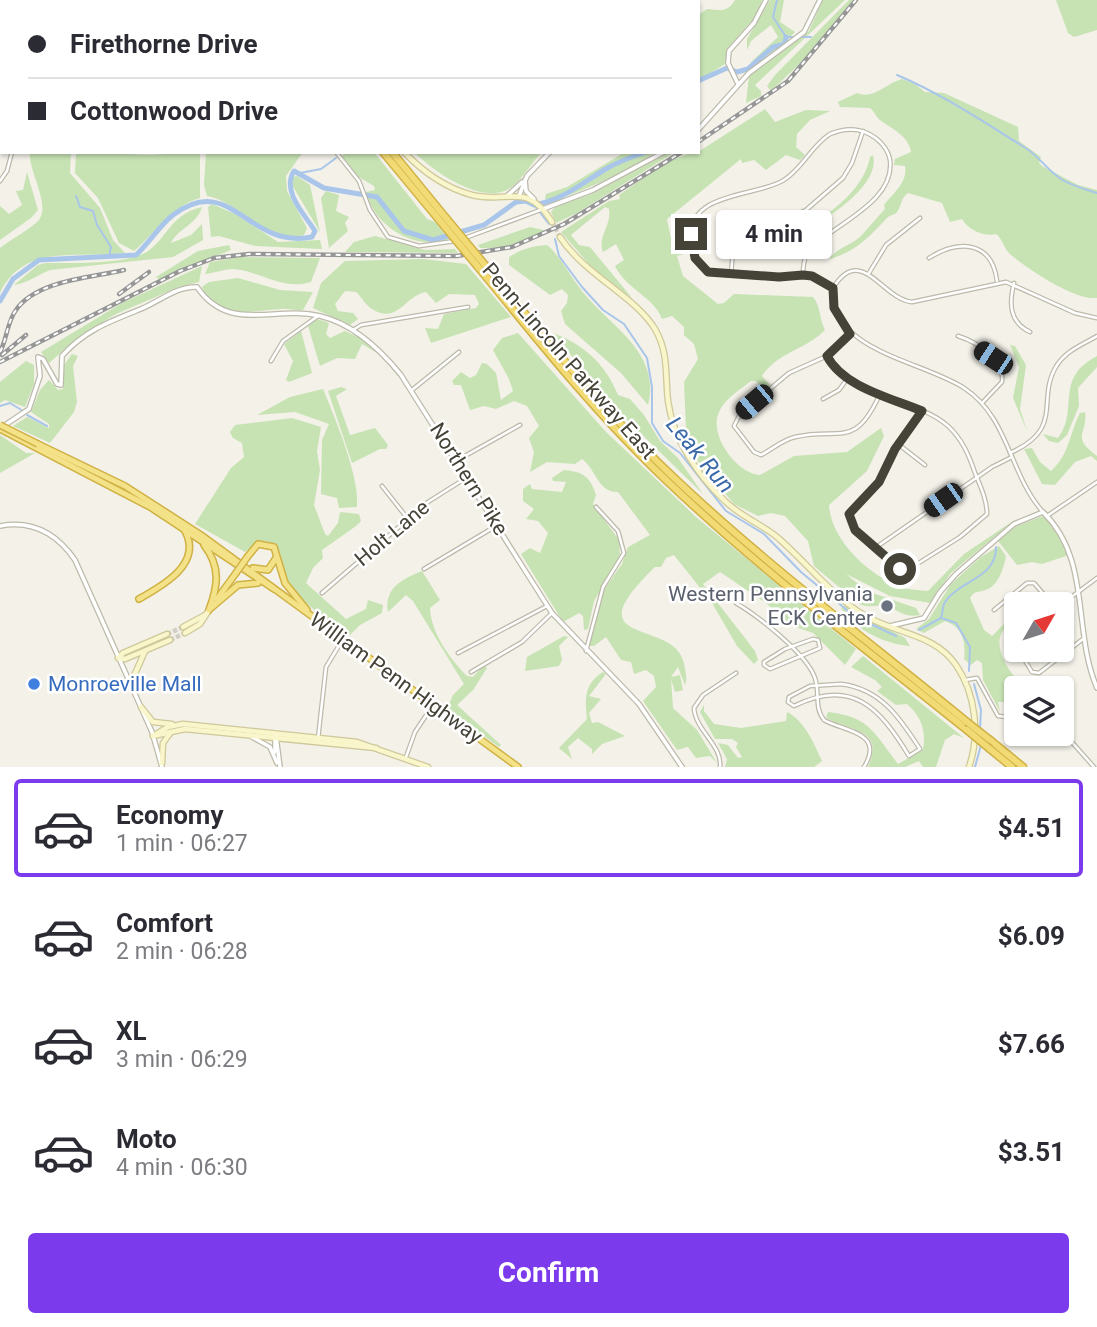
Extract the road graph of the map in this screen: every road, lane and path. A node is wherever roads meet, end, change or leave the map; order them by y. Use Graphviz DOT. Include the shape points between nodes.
graph roads {
  1 [pos="766,0"];
  2 [pos="820,0"];
  3 [pos="738,85"];
  4 [pos="700,128"];
  5 [pos="863,131"];
  6 [pos="11,154"];
  7 [pos="337,154"];
  8 [pos="385,154"];
  9 [pos="394,154"];
  10 [pos="406,154"];
  11 [pos="548,154"];
  12 [pos="660,154"];
  13 [pos="525,178"];
  14 [pos="0,181"];
  15 [pos="519,195"];
  16 [pos="505,196"];
  17 [pos="539,205"];
  18 [pos="439,214"];
  19 [pos="920,218"];
  20 [pos="552,222"];
  21 [pos="560,237"];
  22 [pos="929,258"];
  23 [pos="869,273"];
  24 [pos="731,274"];
  25 [pos="803,275"];
  26 [pos="997,282"];
  27 [pos="1014,283"];
  28 [pos="833,288"];
  29 [pos="468,307"];
  30 [pos="318,316"];
  31 [pos="1097,318"];
  32 [pos="353,330"];
  33 [pos="1030,332"];
  34 [pos="850,334"];
  35 [pos="957,336"];
  36 [pos="1097,336"];
  37 [pos="459,352"];
  38 [pos="827,356"];
  39 [pos="271,360"];
  40 [pos="847,379"];
  41 [pos="412,390"];
  42 [pos="880,393"];
  43 [pos="823,399"];
  44 [pos="982,403"];
  45 [pos="922,411"];
  46 [pos="520,425"];
  47 [pos="0,427"];
  48 [pos="898,444"];
  49 [pos="37,445"];
  50 [pos="1011,455"];
  51 [pos="456,461"];
  52 [pos="925,465"];
  53 [pos="976,477"];
  54 [pos="466,478"];
  55 [pos="1097,482"];
  56 [pos="382,486"];
  57 [pos="596,507"];
  58 [pos="1043,512"];
  59 [pos="1048,516"];
  60 [pos="408,519"];
  61 [pos="0,526"];
  62 [pos="180,526"];
  63 [pos="497,526"];
  64 [pos="197,537"];
  65 [pos="875,548"];
  66 [pos="248,556"];
  67 [pos="239,560"];
  68 [pos="424,569"];
  69 [pos="1097,578"];
  70 [pos="266,586"];
  71 [pos="274,589"];
  72 [pos="1078,591"];
  73 [pos="1016,592"];
  74 [pos="1042,592"];
  75 [pos="322,593"];
  76 [pos="1074,594"];
  77 [pos="139,599"];
  78 [pos="1004,602"];
  79 [pos="736,603"];
  80 [pos="547,606"];
  81 [pos="994,610"];
  82 [pos="207,612"];
  83 [pos="552,613"];
  84 [pos="317,620"];
  85 [pos="908,623"];
  86 [pos="890,626"];
  87 [pos="184,630"];
  88 [pos="907,632"];
  89 [pos="343,639"];
  90 [pos="1083,639"];
  91 [pos="350,644"];
  92 [pos="1074,646"];
  93 [pos="789,647"];
  94 [pos="337,649"];
  95 [pos="146,650"];
  96 [pos="586,651"];
  97 [pos="458,653"];
  98 [pos="798,656"];
  99 [pos="118,658"];
  100 [pos="1026,662"];
  101 [pos="1053,662"];
  102 [pos="471,672"];
  103 [pos="736,673"];
  104 [pos="965,680"];
  105 [pos="817,685"];
  106 [pos="1097,688"];
  107 [pos="134,690"];
  108 [pos="818,696"];
  109 [pos="436,707"];
  110 [pos="142,708"];
  111 [pos="428,715"];
  112 [pos="1004,717"];
  113 [pos="183,724"];
  114 [pos="176,730"];
  115 [pos="153,736"];
  116 [pos="247,736"];
  117 [pos="275,737"];
  118 [pos="289,740"];
  119 [pos="316,740"];
  120 [pos="1074,744"];
  121 [pos="279,754"];
  122 [pos="405,759"];
  123 [pos="162,765"];
  124 [pos="279,766"];
  125 [pos="514,766"];
  126 [pos="428,767"];
  127 [pos="682,767"];
  128 [pos="720,767"];
  129 [pos="864,767"];
  130 [pos="969,767"];
  131 [pos="1012,767"];
  132 [pos="1023,767"];
  133 [pos="1094,767"];
  1 -- 3 [label="street" via="754,23 729,51 728,63"];
  2 -- 3 [label="street" via="802,35"];
  3 -- 4 [label="street"];
  5 -- 24 [label="street" via="843,178 806,210 742,240 733,251"];
  5 -- 24 [label="street" via="830,134 783,181 728,196 698,216 691,234 695,258 708,272"];
  5 -- 25 [label="street" via="883,144 890,173 863,210 809,252"];
  6 -- 14 [label="street"];
  7 -- 17 [label="street" via="388,237 419,246 437,246 536,211"];
  8 -- 18 [label="highway, Penn-Lincoln Parkway East"];
  9 -- 18 [label="highway, Penn-Lincoln Parkway East"];
  10 -- 16 [label="main road" via="458,191"];
  11 -- 13 [label="street"];
  12 -- 17 [label="street" via="593,190"];
  13 -- 15 [label="street"];
  13 -- 16 [label="street"];
  13 -- 17 [label="street" via="526,191"];
  15 -- 16 [label="main road"];
  15 -- 17 [label="main road"];
  17 -- 20 [label="main road"];
  18 -- 131 [label="highway, Penn-Lincoln Parkway East, bridge" via="583,394 679,492"];
  18 -- 132 [label="highway, Penn-Lincoln Parkway East, bridge" via="595,397 683,487"];
  19 -- 23 [label="street" via="886,245"];
  21 -- 86 [label="main road" via="582,265 655,328 666,354 668,403 676,431 687,454 721,497 775,535 858,611"];
  22 -- 26 [label="street" via="959,246 980,250 993,262"];
  23 -- 26 [label="street" via="897,299 912,302"];
  23 -- 28 [label="street" via="848,274"];
  24 -- 25 [label="street"];
  25 -- 28 [label="street"];
  26 -- 27 [label="street"];
  27 -- 31 [label="street" via="1075,313"];
  27 -- 33 [label="street" via="1012,313 1019,326"];
  28 -- 34 [label="street" via="834,308"];
  29 -- 32 [label="street"];
  30 -- 32 [label="street, Northern Pike"];
  30 -- 39 [label="street" via="283,341"];
  30 -- 47 [label="street, Northern Pike" via="281,312 238,316 211,304 197,287 181,289 119,315 83,337 62,356 61,385 38,358 40,376 29,409"];
  32 -- 41 [label="street, Northern Pike" via="379,350"];
  34 -- 38 [label="street"];
  34 -- 44 [label="street" via="953,382"];
  35 -- 44 [label="street" via="993,358 1002,370 998,389"];
  36 -- 50 [label="street" via="1058,364 1042,430"];
  37 -- 41 [label="street"];
  38 -- 40 [label="street"];
  38 -- 42 [label="street" via="789,373 735,419 736,430 754,452 761,455 794,437 849,431 868,416"];
  40 -- 42 [label="street"];
  40 -- 43 [label="street"];
  41 -- 51 [label="street, Northern Pike"];
  42 -- 45 [label="street"];
  44 -- 50 [label="street" via="1000,427"];
  45 -- 48 [label="street"];
  45 -- 53 [label="street" via="958,437"];
  46 -- 51 [label="street"];
  47 -- 49 [label="highway, William Penn Highway, bridge"];
  48 -- 52 [label="street"];
  48 -- 65 [label="street" via="879,482 849,514 855,530"];
  49 -- 62 [label="highway, William Penn Highway"];
  49 -- 67 [label="highway, William Penn Highway" via="126,487"];
  50 -- 53 [label="street"];
  50 -- 58 [label="street" via="1027,492"];
  51 -- 54 [label="street, Northern Pike"];
  53 -- 65 [label="street"];
  53 -- 65 [label="street" via="988,512 960,537 906,571"];
  54 -- 60 [label="street, Holt Lane"];
  54 -- 63 [label="street, Northern Pike"];
  55 -- 59 [label="street"];
  56 -- 60 [label="street"];
  57 -- 96 [label="street" via="618,531 624,553 603,587"];
  58 -- 59 [label="street"];
  58 -- 85 [label="street" via="1010,528 952,578 926,616"];
  59 -- 72 [label="street" via="1072,554"];
  60 -- 75 [label="street, Holt Lane"];
  61 -- 99 [label="street" via="40,529 68,550 82,571"];
  62 -- 64 [label="highway, William Penn Highway"];
  62 -- 77 [label="highway" via="189,543 183,566 173,579"];
  63 -- 68 [label="street"];
  63 -- 80 [label="street, Northern Pike"];
  64 -- 70 [label="highway, William Penn Highway"];
  64 -- 82 [label="highway" via="217,572 217,589"];
  66 -- 67 [label="highway" via="266,546 275,553 276,561 263,571"];
  66 -- 82 [label="highway, bridge"];
  66 -- 84 [label="highway" via="260,544 274,547 286,585"];
  67 -- 71 [label="highway, William Penn Highway"];
  69 -- 72 [label="street"];
  70 -- 71 [label="highway, William Penn Highway"];
  70 -- 82 [label="highway" via="239,584"];
  71 -- 84 [label="highway, William Penn Highway"];
  72 -- 76 [label="street"];
  72 -- 90 [label="street"];
  73 -- 74 [label="street" via="1034,583"];
  78 -- 81 [label="street"];
  79 -- 93 [label="street"];
  80 -- 83 [label="street, Northern Pike"];
  80 -- 97 [label="street"];
  82 -- 87 [label="main road"];
  83 -- 96 [label="street, Northern Pike"];
  83 -- 102 [label="street" via="522,642"];
  84 -- 89 [label="highway, William Penn Highway"];
  85 -- 86 [label="street"];
  85 -- 88 [label="street"];
  86 -- 88 [label="main road"];
  88 -- 104 [label="main road" via="941,649"];
  89 -- 91 [label="highway, William Penn Highway"];
  89 -- 94 [label="street"];
  90 -- 92 [label="street"];
  90 -- 106 [label="street"];
  91 -- 94 [label="street"];
  91 -- 109 [label="highway, William Penn Highway"];
  93 -- 98 [label="street"];
  93 -- 98 [label="street" via="813,639 820,642 819,649"];
  93 -- 98 [label="street" via="764,662 766,668"];
  94 -- 119 [label="street" via="325,670"];
  95 -- 99 [label="main road"];
  95 -- 99 [label="main road" via="169,637"];
  95 -- 107 [label="main road" via="134,676"];
  96 -- 127 [label="street, Northern Pike" via="639,704"];
  98 -- 105 [label="street"];
  99 -- 107 [label="street"];
  100 -- 101 [label="street" via="1032,672 1039,673"];
  103 -- 128 [label="street" via="703,695 694,708 697,722 721,760"];
  104 -- 112 [label="street" via="977,678 998,716"];
  104 -- 130 [label="main road" via="975,720"];
  105 -- 108 [label="street"];
  105 -- 108 [label="street" via="788,700 794,706"];
  105 -- 108 [label="street" via="850,685 880,699 896,712 920,749 909,755 889,723 869,705 846,696"];
  107 -- 110 [label="street"];
  108 -- 129 [label="street" via="824,720 852,729 866,740 869,755"];
  109 -- 111 [label="street"];
  109 -- 111 [label="street"];
  109 -- 125 [label="highway, William Penn Highway"];
  110 -- 113 [label="main road" via="157,724"];
  110 -- 115 [label="street"];
  111 -- 122 [label="street" via="415,732"];
  113 -- 115 [label="main road"];
  113 -- 117 [label="main road"];
  114 -- 115 [label="main road"];
  114 -- 116 [label="main road"];
  114 -- 123 [label="main road" via="164,740"];
  115 -- 123 [label="street"];
  116 -- 117 [label="main road"];
  116 -- 124 [label="street" via="268,745"];
  117 -- 118 [label="main road"];
  117 -- 119 [label="main road"];
  117 -- 121 [label="street"];
  117 -- 124 [label="street"];
  118 -- 119 [label="main road"];
  118 -- 121 [label="street"];
  119 -- 122 [label="main road" via="357,742"];
  120 -- 133 [label="street"];
  121 -- 124 [label="street"];
  122 -- 126 [label="main road"];
}
